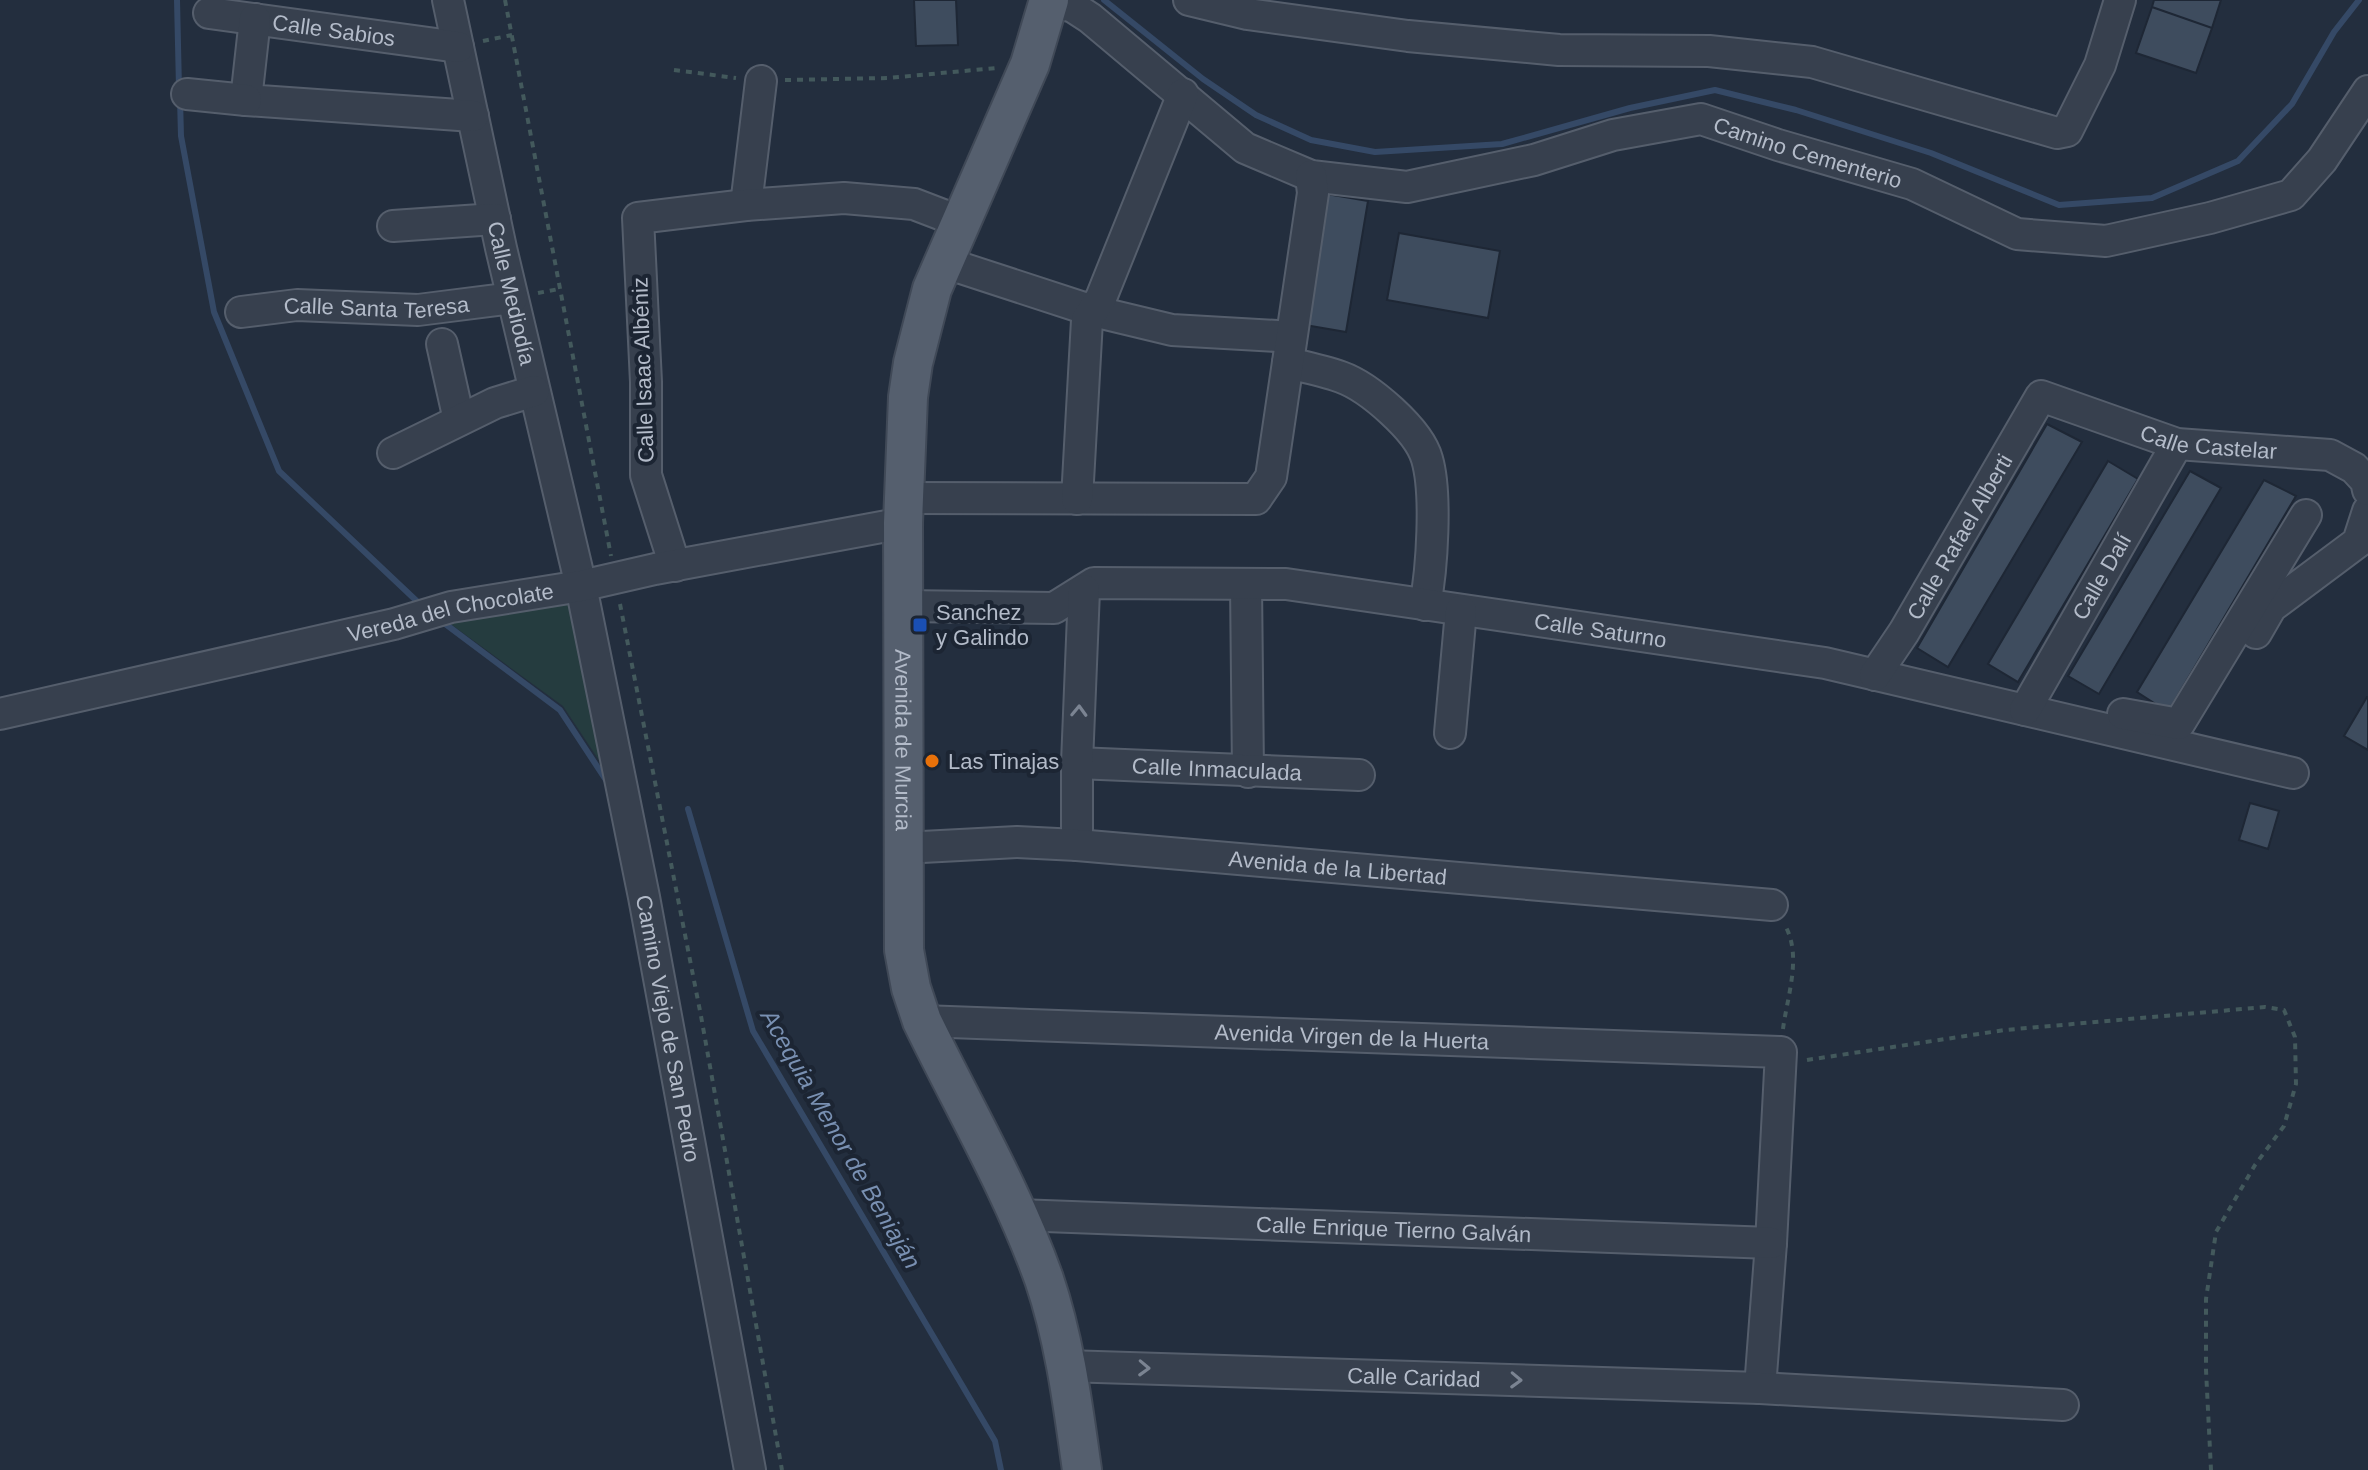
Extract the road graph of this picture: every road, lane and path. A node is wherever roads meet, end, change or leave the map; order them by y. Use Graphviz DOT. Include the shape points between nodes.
graph roads {
  1 [pos="448,0"];
  2 [pos="505,0"];
  3 [pos="1050,0"];
  4 [pos="1189,0"];
  5 [pos="2120,0"];
  6 [pos="209,13"];
  7 [pos="317,13"];
  8 [pos="255,19"];
  9 [pos="458,47"];
  10 [pos="1030,64"];
  11 [pos="674,70"];
  12 [pos="761,81"];
  13 [pos="2368,91"];
  14 [pos="187,94"];
  15 [pos="1183,94"];
  16 [pos="246,100"];
  17 [pos="473,116"];
  18 [pos="1311,176"];
  19 [pos="746,205"];
  20 [pos="495,219"];
  21 [pos="961,222"];
  22 [pos="393,226"];
  23 [pos="943,262"];
  24 [pos="512,298"];
  25 [pos="1093,311"];
  26 [pos="241,312"];
  27 [pos="442,344"];
  28 [pos="1289,351"];
  29 [pos="534,391"];
  30 [pos="2041,396"];
  31 [pos="459,420"];
  32 [pos="2177,444"];
  33 [pos="393,453"];
  34 [pos="2368,490"];
  35 [pos="1077,499"];
  36 [pos="903,511"];
  37 [pos="2368,511"];
  38 [pos="2306,515"];
  39 [pos="675,566"];
  40 [pos="615,579"];
  41 [pos="1246,584"];
  42 [pos="581,586"];
  43 [pos="1084,590"];
  44 [pos="1425,605"];
  45 [pos="903,606"];
  46 [pos="1461,611"];
  47 [pos="1875,675"];
  48 [pos="2029,704"];
  49 [pos="0,714"];
  50 [pos="1450,733"];
  51 [pos="2189,749"];
  52 [pos="1077,763"];
  53 [pos="1248,772"];
  54 [pos="2293,773"];
  55 [pos="1359,775"];
  56 [pos="1077,845"];
  57 [pos="903,848"];
  58 [pos="1772,905"];
  59 [pos="922,1021"];
  60 [pos="1780,1058"];
  61 [pos="1018,1215"];
  62 [pos="1771,1243"];
  63 [pos="1066,1366"];
  64 [pos="1760,1388"];
  65 [pos="2063,1405"];
  66 [pos="750,1470"];
  67 [pos="782,1470"];
  68 [pos="1082,1470"];
  69 [pos="2211,1470"];
  1 -- 9 [label="street, Calle Mediodía"];
  2 -- 40 [label="path"];
  3 -- 10 [label="main road, Avenida de Murcia"];
  3 -- 15 [label="street, Camino Cementerio" via="1082,12"];
  4 -- 5 [label="street" via="1247,14 1408,36 1559,50 1709,51 1812,62 2057,133 2067,131 2100,65"];
  6 -- 8 [label="street, Calle Sabios"];
  7 -- 8 [label="street, Calle Sabios"];
  7 -- 9 [label="street, Calle Sabios"];
  8 -- 16 [label="street"];
  9 -- 17 [label="street, Calle Mediodía"];
  10 -- 12 [label="path" via="888,78"];
  10 -- 21 [label="main road, Avenida de Murcia"];
  11 -- 12 [label="path"];
  12 -- 19 [label="street"];
  13 -- 18 [label="street, Camino Cementerio" via="2322,160 2291,195 2106,241 2017,234 1912,184 1701,119 1613,135 1534,160 1407,187"];
  14 -- 16 [label="street"];
  15 -- 18 [label="street, Camino Cementerio" via="1245,148"];
  15 -- 25 [label="street"];
  16 -- 17 [label="street"];
  17 -- 20 [label="street, Calle Mediodía"];
  18 -- 28 [label="street" via="1313,193"];
  19 -- 21 [label="street" via="844,198 914,204"];
  19 -- 39 [label="street, Calle Isaac Albéniz" via="638,218 646,475"];
  20 -- 22 [label="street"];
  20 -- 24 [label="street, Calle Mediodía"];
  21 -- 23 [label="main road, Avenida de Murcia"];
  23 -- 25 [label="street"];
  23 -- 36 [label="main road, Avenida de Murcia" via="913,363"];
  24 -- 26 [label="street, Calle Santa Teresa" via="418,310 297,305"];
  24 -- 29 [label="street, Calle Mediodía"];
  25 -- 28 [label="street" via="1172,330 1277,336"];
  25 -- 35 [label="street" via="1087,320"];
  27 -- 31 [label="street"];
  28 -- 35 [label="street, Vereda del Chocolate" via="1271,477 1256,499"];
  28 -- 44 [label="street" via="1343,378 1405,421 1427,458 1432,511"];
  29 -- 31 [label="street"];
  29 -- 42 [label="street, Calle Mediodía"];
  30 -- 32 [label="street, Calle Castelar"];
  30 -- 47 [label="street, Calle Rafael Alberti"];
  31 -- 33 [label="street"];
  32 -- 34 [label="street, Calle Castelar" via="2330,455 2354,468"];
  32 -- 48 [label="street, Calle Dalí"];
  35 -- 36 [label="street, Vereda del Chocolate"];
  36 -- 39 [label="street, Vereda del Chocolate"];
  36 -- 45 [label="main road, Avenida de Murcia"];
  37 -- 51 [label="street" via="2358,542 2271,607"];
  38 -- 48 [label="street" via="2179,724"];
  39 -- 40 [label="street, Vereda del Chocolate"];
  40 -- 42 [label="street, Vereda del Chocolate"];
  40 -- 67 [label="path" via="701,1016"];
  41 -- 43 [label="street, Calle Saturno" via="1094,583"];
  41 -- 44 [label="street, Calle Saturno" via="1286,584"];
  41 -- 53 [label="street"];
  42 -- 49 [label="street, Vereda del Chocolate" via="451,607"];
  42 -- 66 [label="street, Camino Viejo de San Pedro"];
  43 -- 45 [label="street, Calle Saturno" via="1054,608"];
  52 -- 43 [label="street, one-way"];
  44 -- 46 [label="street, Calle Saturno"];
  45 -- 57 [label="main road, Avenida de Murcia"];
  46 -- 47 [label="street, Calle Saturno" via="1825,663"];
  46 -- 50 [label="street"];
  47 -- 48 [label="street, Calle Saturno"];
  48 -- 51 [label="street, Calle Saturno"];
  51 -- 54 [label="street, Calle Saturno"];
  52 -- 53 [label="street, Calle Inmaculada"];
  52 -- 56 [label="street"];
  53 -- 55 [label="street, Calle Inmaculada"];
  56 -- 57 [label="street, Avenida de la Libertad" via="1017,842"];
  56 -- 58 [label="street, Avenida de la Libertad"];
  57 -- 59 [label="main road, Avenida de Murcia" via="904,950"];
  58 -- 60 [label="path" via="1789,932 1793,976"];
  59 -- 60 [label="street, Avenida Virgen de la Huerta"];
  59 -- 61 [label="main road, Avenida de Murcia"];
  60 -- 62 [label="street"];
  60 -- 69 [label="path" via="2005,1030 2265,1007 2284,1010 2295,1037 2296,1084 2284,1126 2216,1232 2206,1299"];
  61 -- 62 [label="street, Calle Enrique Tierno Galván"];
  61 -- 63 [label="main road, Avenida de Murcia" via="1044,1280"];
  62 -- 64 [label="street"];
  63 -- 64 [label="street, Calle Caridad, one-way"];
  63 -- 68 [label="main road, Avenida de Murcia"];
  64 -- 65 [label="street, Calle Caridad"];
}
